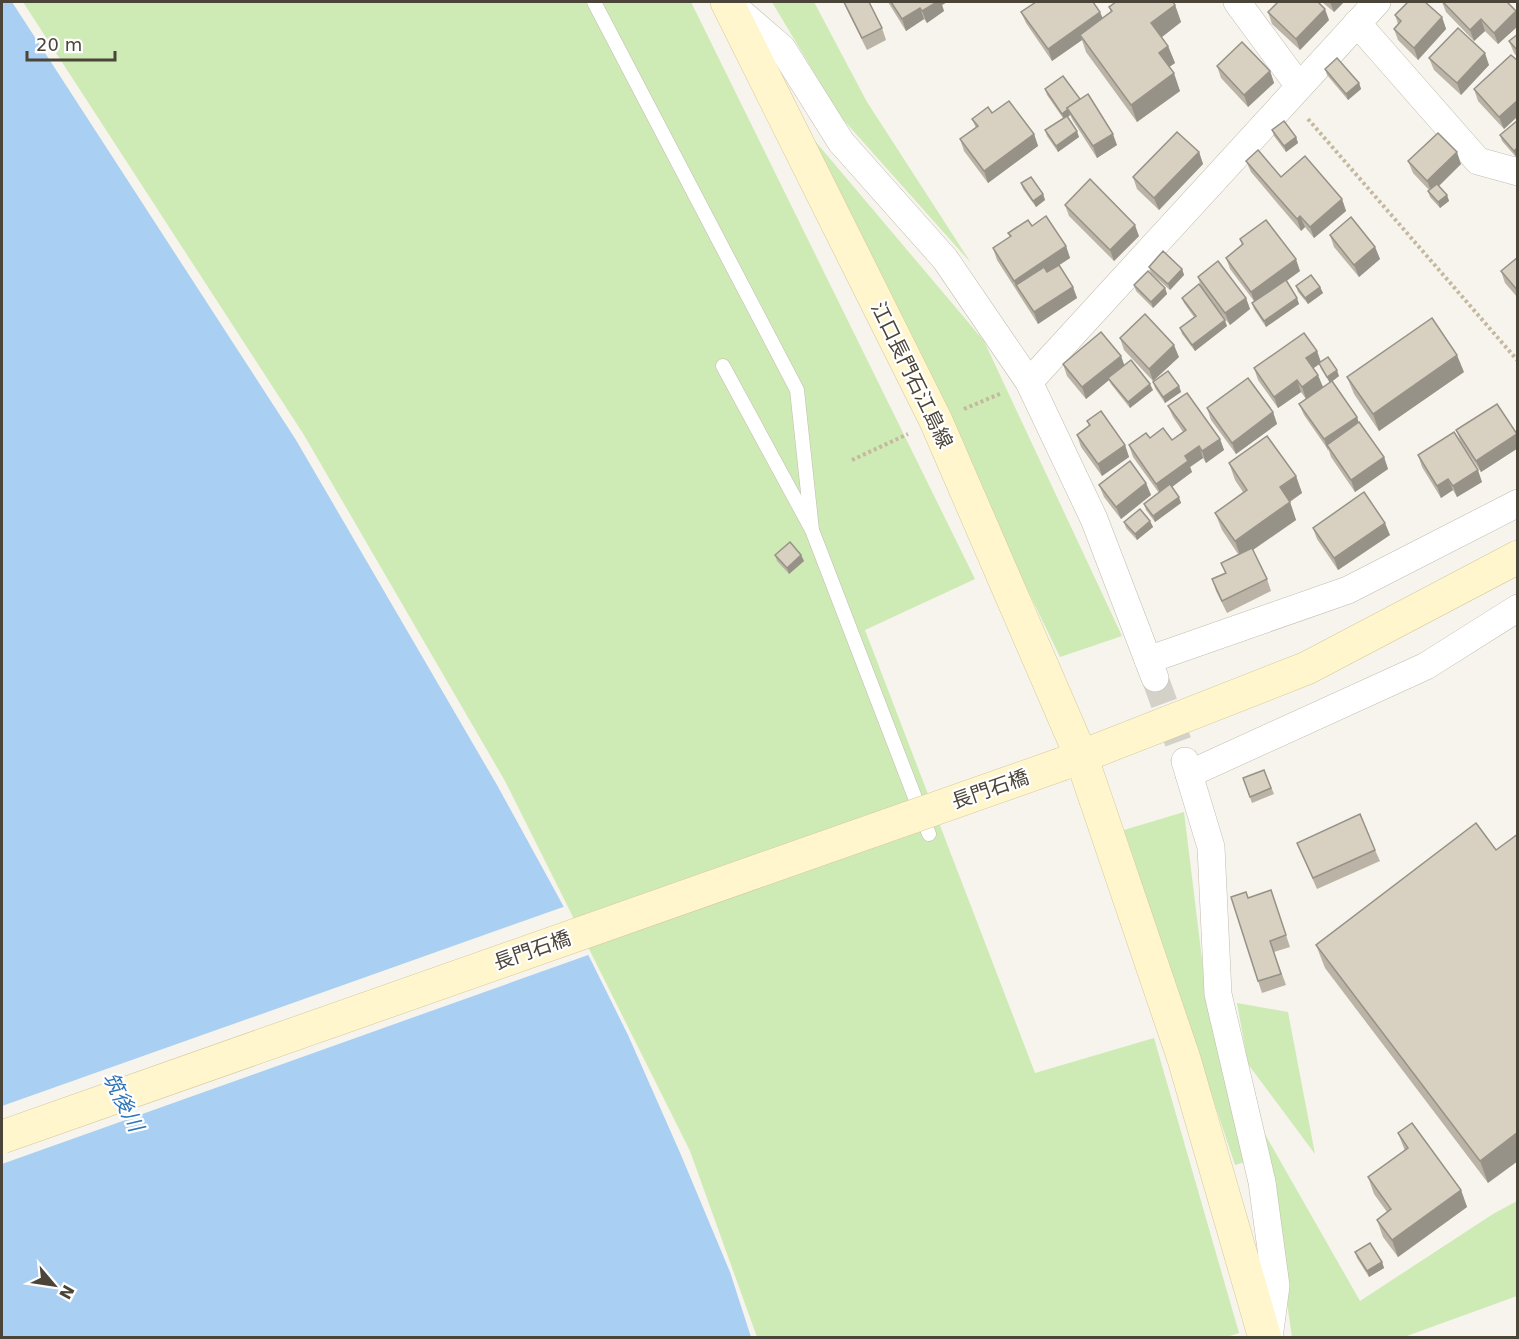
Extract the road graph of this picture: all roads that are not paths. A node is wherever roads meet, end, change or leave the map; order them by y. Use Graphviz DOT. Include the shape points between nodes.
graph roads {
  1 [pos="594,2"];
  2 [pos="728,2"];
  3 [pos="1237,2"];
  4 [pos="1377,2"];
  5 [pos="1357,22"];
  6 [pos="1299,86"];
  7 [pos="1518,172"];
  8 [pos="723,366"];
  9 [pos="1029,382"];
  10 [pos="1518,503"];
  11 [pos="812,530"];
  12 [pos="1518,557"];
  13 [pos="1518,608"];
  14 [pos="1072,760"];
  15 [pos="929,834"];
  16 [pos="2,1137"];
  17 [pos="1267,1338"];
  1 -- 11 [label="lane" via="797,390"];
  2 -- 9 [label="street" via="782,48 841,142 945,259"];
  2 -- 14 [label="street, 江口長門石江島線" via="936,421"];
  3 -- 6 [label="street"];
  4 -- 5 [label="street"];
  5 -- 6 [label="street"];
  5 -- 7 [label="street" via="1478,161"];
  6 -- 9 [label="street"];
  8 -- 11 [label="lane"];
  9 -- 10 [label="street" via="1094,519 1152,669 1348,590"];
  11 -- 15 [label="lane"];
  12 -- 14 [label="street, 長門石橋" via="1307,668"];
  13 -- 17 [label="street" via="1426,666 1187,768 1211,847 1218,994 1262,1182 1276,1286"];
  14 -- 16 [label="street, 長門石橋, bridge"];
  14 -- 17 [label="street, 江口長門石江島線" via="1184,1059"];
}
